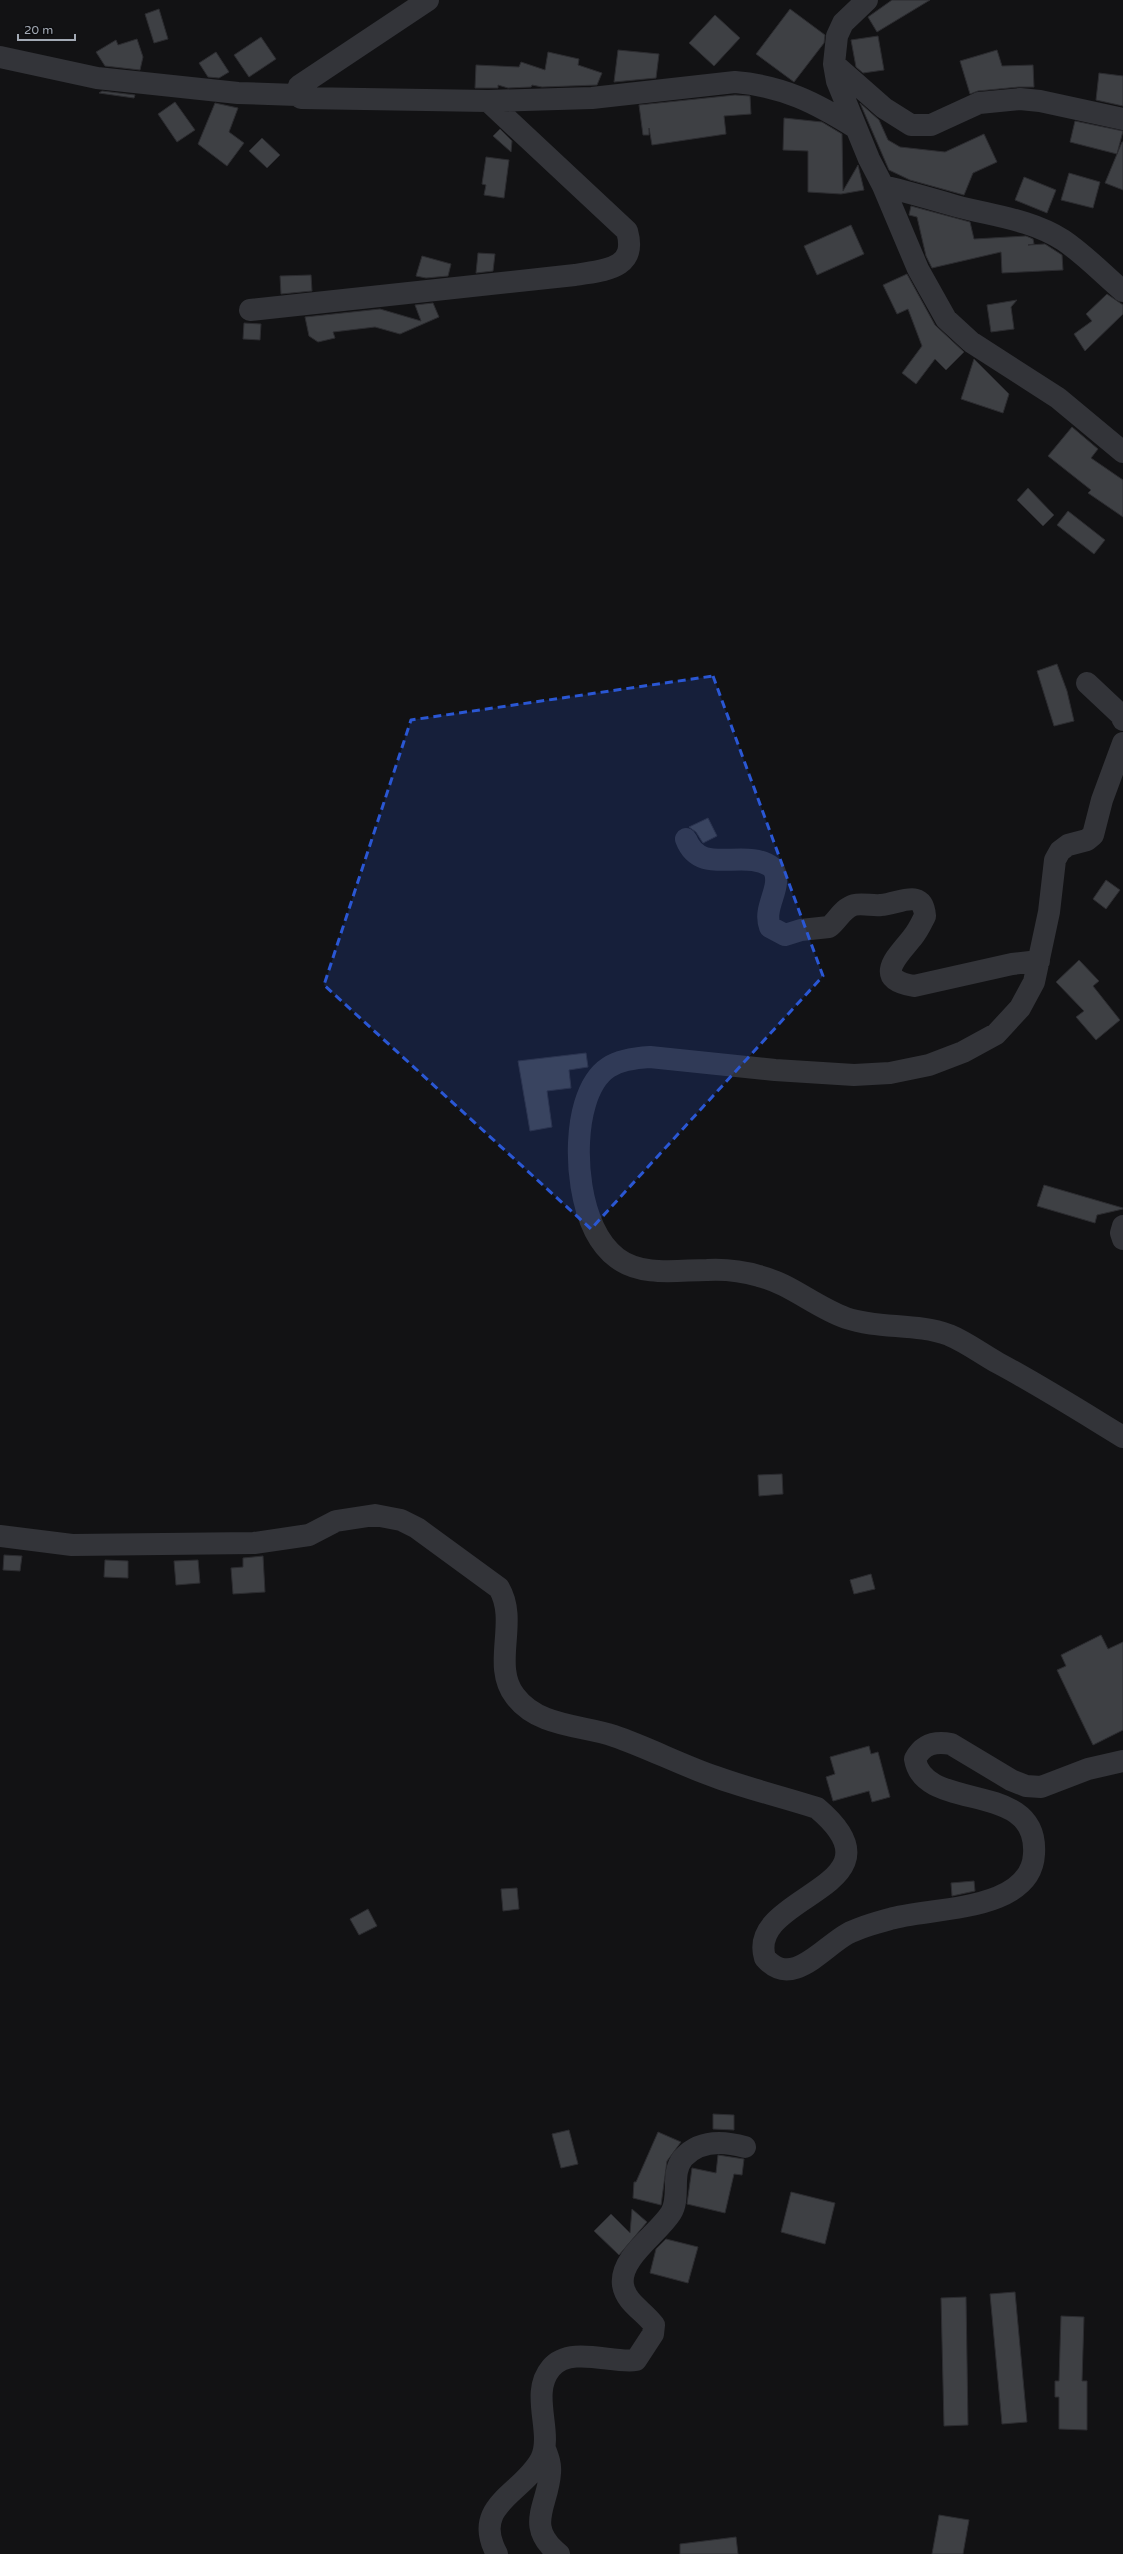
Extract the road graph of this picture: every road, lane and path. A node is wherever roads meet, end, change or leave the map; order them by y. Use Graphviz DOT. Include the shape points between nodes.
graph roads {
  1 [pos="428,0"];
  2 [pos="860,3"];
  3 [pos="0,57"];
  4 [pos="834,64"];
  5 [pos="297,95"];
  6 [pos="488,101"];
  7 [pos="1123,119"];
  8 [pos="856,128"];
  9 [pos="883,186"];
  10 [pos="1123,290"];
  11 [pos="250,310"];
  12 [pos="1123,452"];
  13 [pos="1087,683"];
  14 [pos="1123,720"];
  15 [pos="1123,743"];
  16 [pos="686,839"];
  17 [pos="1038,961"];
  18 [pos="1123,1226"];
  19 [pos="1123,1239"];
  20 [pos="1123,1437"];
  21 [pos="0,1536"];
  22 [pos="1123,1761"];
  23 [pos="745,2147"];
  24 [pos="545,2449"];
  25 [pos="497,2554"];
  26 [pos="559,2554"];
  1 -- 5 [label="street" via="299,86"];
  2 -- 4 [label="street" via="836,36"];
  3 -- 5 [label="street" via="97,78 238,93"];
  4 -- 7 [label="street" via="884,108 910,125 931,125 979,103 1020,99"];
  4 -- 8 [label="street" via="837,81"];
  5 -- 6 [label="street" via="302,98"];
  6 -- 8 [label="street" via="592,98 735,82 754,84 798,96 819,105"];
  6 -- 11 [label="street" via="627,231 631,244 626,257 613,269"];
  8 -- 9 [label="street"];
  9 -- 10 [label="street" via="957,206 996,213 1038,227 1063,240"];
  9 -- 12 [label="street" via="918,269 946,319 971,342 1058,398"];
  13 -- 14 [label="street" via="1121,715"];
  15 -- 17 [label="street" via="1102,800 1093,835 1086,840 1068,845 1060,851 1055,860 1049,912"];
  16 -- 17 [label="street" via="690,849 707,859 755,859 773,868 777,882 768,908 768,921 770,927 785,935 801,930 829,927 846,908 854,905 884,905 910,899 922,903 925,916 914,937 890,965 894,979 901,984 914,986 1012,964"];
  17 -- 20 [label="street" via="1034,982 1020,1008 996,1034 963,1052 929,1065 890,1073 854,1075 650,1057 627,1058 610,1064 592,1086 583,1109 578,1156 581,1189 590,1218 605,1246 616,1258 632,1267 670,1271 740,1271 783,1284 846,1318 870,1324 930,1330 950,1336 1036,1383"];
  18 -- 19 [label="street"];
  21 -- 22 [label="street" via="72,1545 254,1543 310,1535 336,1521 375,1515 402,1520 417,1528 499,1588 508,1612 506,1681 515,1696 527,1707 539,1715 570,1726 615,1736 714,1777 817,1808 828,1818 843,1840 847,1850 846,1859 837,1876 781,1918 766,1935 763,1945 765,1958 780,1970 788,1970 807,1963 845,1935 859,1928 907,1915 977,1905 1003,1894 1024,1878 1034,1855 1029,1829 1022,1819 1000,1804 933,1785 916,1765 915,1759 924,1748 940,1742 951,1744 1012,1780 1026,1786 1041,1788 1088,1769"];
  23 -- 24 [label="street" via="718,2141 705,2144 683,2159 677,2175 675,2206 623,2273 623,2285 627,2296 654,2325 653,2334 636,2360 626,2362 587,2357 566,2359 551,2367 542,2395"];
  24 -- 25 [label="street" via="540,2461 493,2513 489,2526 491,2543"];
  24 -- 26 [label="street" via="551,2472 539,2524 545,2539"];
}
